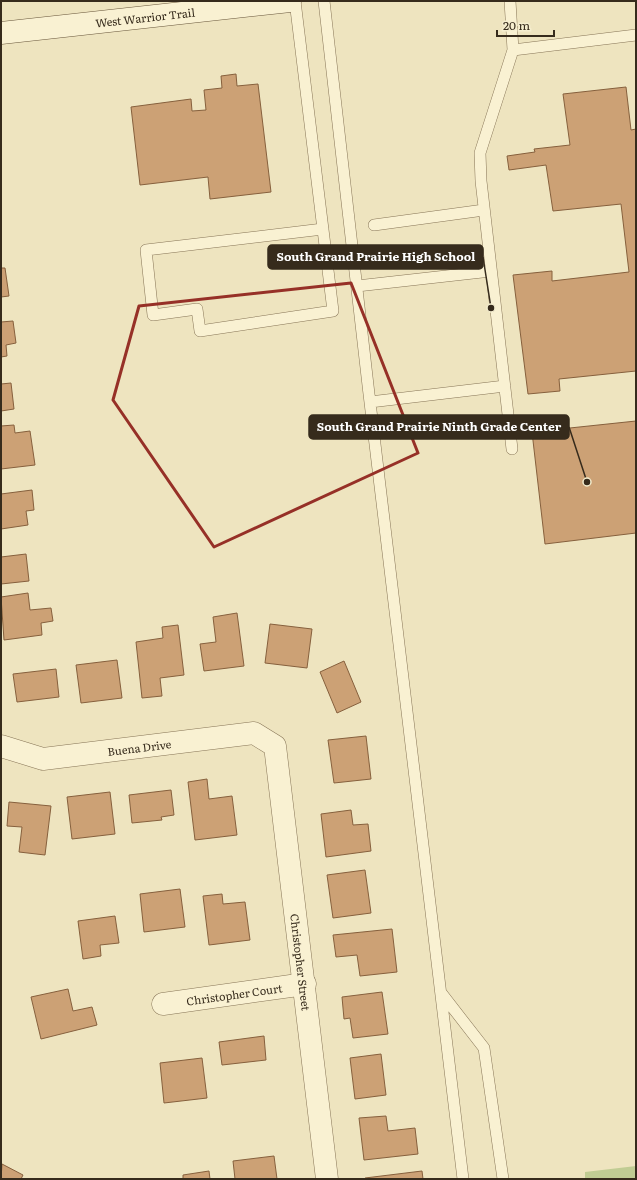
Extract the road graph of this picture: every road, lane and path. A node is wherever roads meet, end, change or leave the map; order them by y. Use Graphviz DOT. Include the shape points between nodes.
graph roads {
  1 [pos="290,1"];
  2 [pos="295,1"];
  3 [pos="324,1"];
  4 [pos="510,1"];
  5 [pos="1,34"];
  6 [pos="636,35"];
  7 [pos="513,50"];
  8 [pos="484,210"];
  9 [pos="374,225"];
  10 [pos="323,229"];
  11 [pos="491,271"];
  12 [pos="357,286"];
  13 [pos="505,386"];
  14 [pos="370,402"];
  15 [pos="512,449"];
  16 [pos="1,746"];
  17 [pos="275,746"];
  18 [pos="305,984"];
  19 [pos="442,993"];
  20 [pos="163,1004"];
  21 [pos="327,1179"];
  22 [pos="464,1179"];
  23 [pos="503,1179"];
  1 -- 5 [label="street, West Warrior Trail"];
  2 -- 10 [label="lane"];
  3 -- 12 [label="lane"];
  4 -- 7 [label="lane"];
  6 -- 7 [label="lane"];
  7 -- 8 [label="lane" via="480,153"];
  8 -- 9 [label="lane"];
  8 -- 11 [label="lane"];
  10 -- 10 [label="lane" via="146,250 153,314 197,309 200,331 333,311"];
  11 -- 12 [label="lane"];
  11 -- 13 [label="lane"];
  12 -- 14 [label="lane"];
  13 -- 14 [label="lane"];
  13 -- 15 [label="lane"];
  14 -- 19 [label="lane"];
  16 -- 17 [label="street, Buena Drive" via="43,759 254,733"];
  17 -- 18 [label="street, Christopher Street"];
  18 -- 20 [label="street, Christopher Court"];
  18 -- 21 [label="street, Christopher Street"];
  19 -- 22 [label="lane"];
  19 -- 23 [label="lane" via="484,1048"];
}
